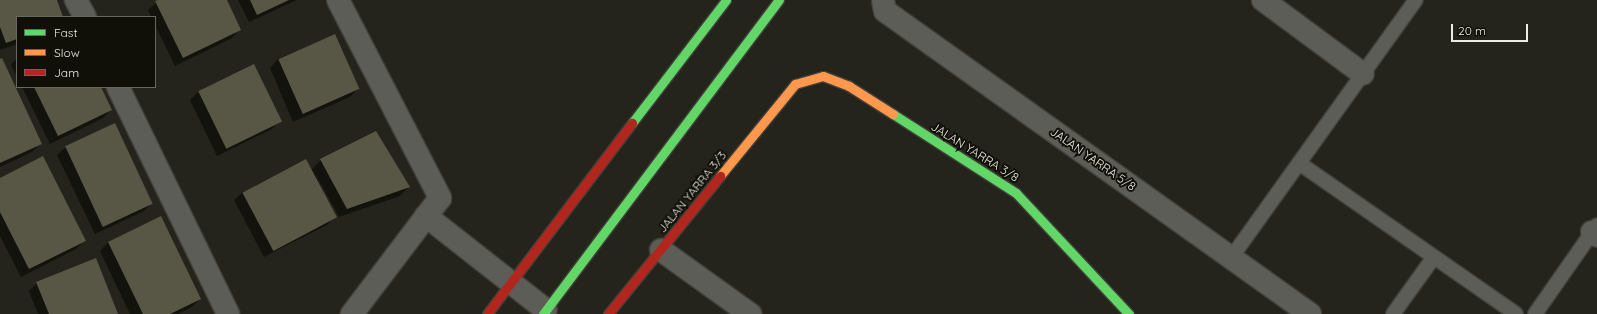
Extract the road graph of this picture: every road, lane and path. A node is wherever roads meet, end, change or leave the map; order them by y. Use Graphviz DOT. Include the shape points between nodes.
graph roads {
  1 [pos="76,0"];
  2 [pos="338,0"];
  3 [pos="726,0"];
  4 [pos="779,0"];
  5 [pos="883,0"];
  6 [pos="1263,0"];
  7 [pos="1416,0"];
  8 [pos="84,16"];
  9 [pos="1363,74"];
  10 [pos="795,84"];
  11 [pos="118,88"];
  12 [pos="1299,163"];
  13 [pos="426,216"];
  14 [pos="1595,231"];
  15 [pos="661,250"];
  16 [pos="1434,257"];
  17 [pos="1231,258"];
  18 [pos="512,283"];
  19 [pos="545,312"];
  20 [pos="228,314"];
  21 [pos="352,314"];
  22 [pos="487,314"];
  23 [pos="608,314"];
  24 [pos="750,314"];
  25 [pos="1129,314"];
  26 [pos="1310,314"];
  27 [pos="1393,314"];
  28 [pos="1516,314"];
  29 [pos="1535,314"];
  1 -- 8 [label="street"];
  2 -- 13 [label="street" via="440,198"];
  3 -- 18 [label="street"];
  4 -- 19 [label="street"];
  5 -- 17 [label="street, JALAN YARRA 5/8" via="885,11"];
  6 -- 9 [label="street"];
  7 -- 9 [label="lane"];
  9 -- 12 [label="lane"];
  10 -- 15 [label="street, JALAN YARRA 3/3"];
  10 -- 25 [label="street, JALAN YARRA 3/8" via="823,76 849,86 1016,192"];
  11 -- 20 [label="street"];
  12 -- 16 [label="lane"];
  12 -- 17 [label="lane"];
  13 -- 18 [label="street"];
  13 -- 21 [label="street"];
  14 -- 29 [label="lane"];
  15 -- 23 [label="street, JALAN YARRA 3/3"];
  15 -- 24 [label="street"];
  16 -- 27 [label="lane"];
  16 -- 28 [label="lane"];
  17 -- 26 [label="street, JALAN YARRA 5/8"];
  18 -- 19 [label="street"];
  18 -- 22 [label="street"];
}
